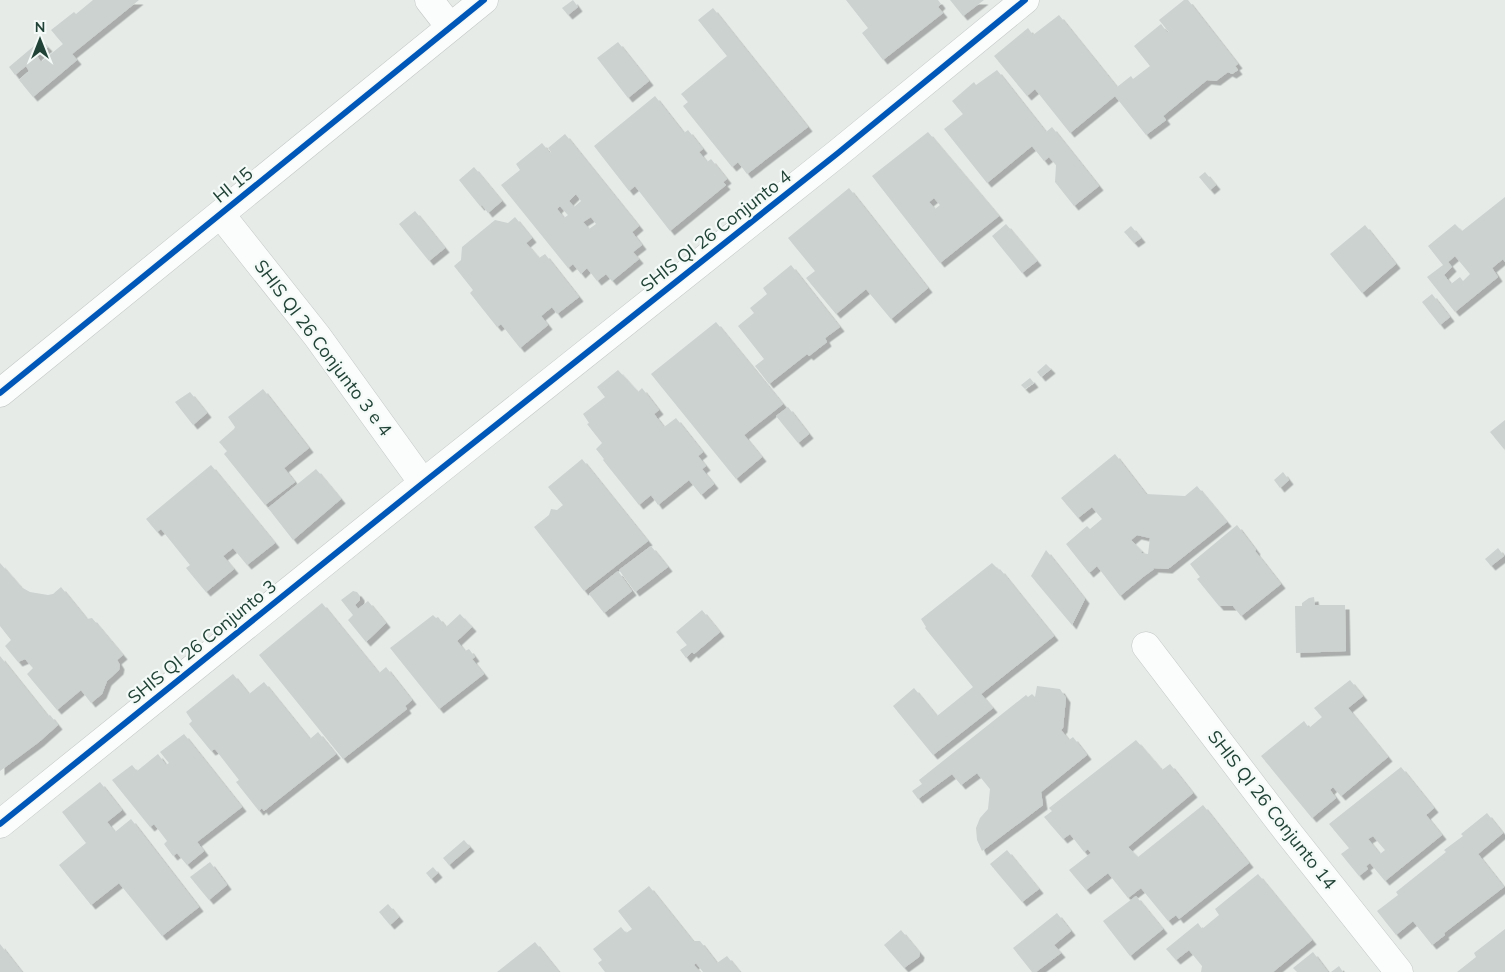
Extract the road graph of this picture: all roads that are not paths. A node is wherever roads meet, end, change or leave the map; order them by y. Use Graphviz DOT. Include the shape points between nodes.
graph roads {
  1 [pos="429,0"];
  2 [pos="484,0"];
  3 [pos="1024,0"];
  4 [pos="450,27"];
  5 [pos="221,215"];
  6 [pos="0,393"];
  7 [pos="424,483"];
  8 [pos="1146,646"];
  9 [pos="0,824"];
  10 [pos="1399,972"];
  1 -- 4 [label="street"];
  2 -- 4 [label="street, HI 15"];
  3 -- 7 [label="street, SHIS QI 26 Conjunto 4" via="838,153"];
  4 -- 5 [label="street, HI 15"];
  5 -- 6 [label="street, HI 15"];
  5 -- 7 [label="street, SHIS QI 26 Conjunto 3 e 4" via="317,336"];
  7 -- 9 [label="street, SHIS QI 26 Conjunto 3"];
  8 -- 10 [label="street, SHIS QI 26 Conjunto 14"];
}
